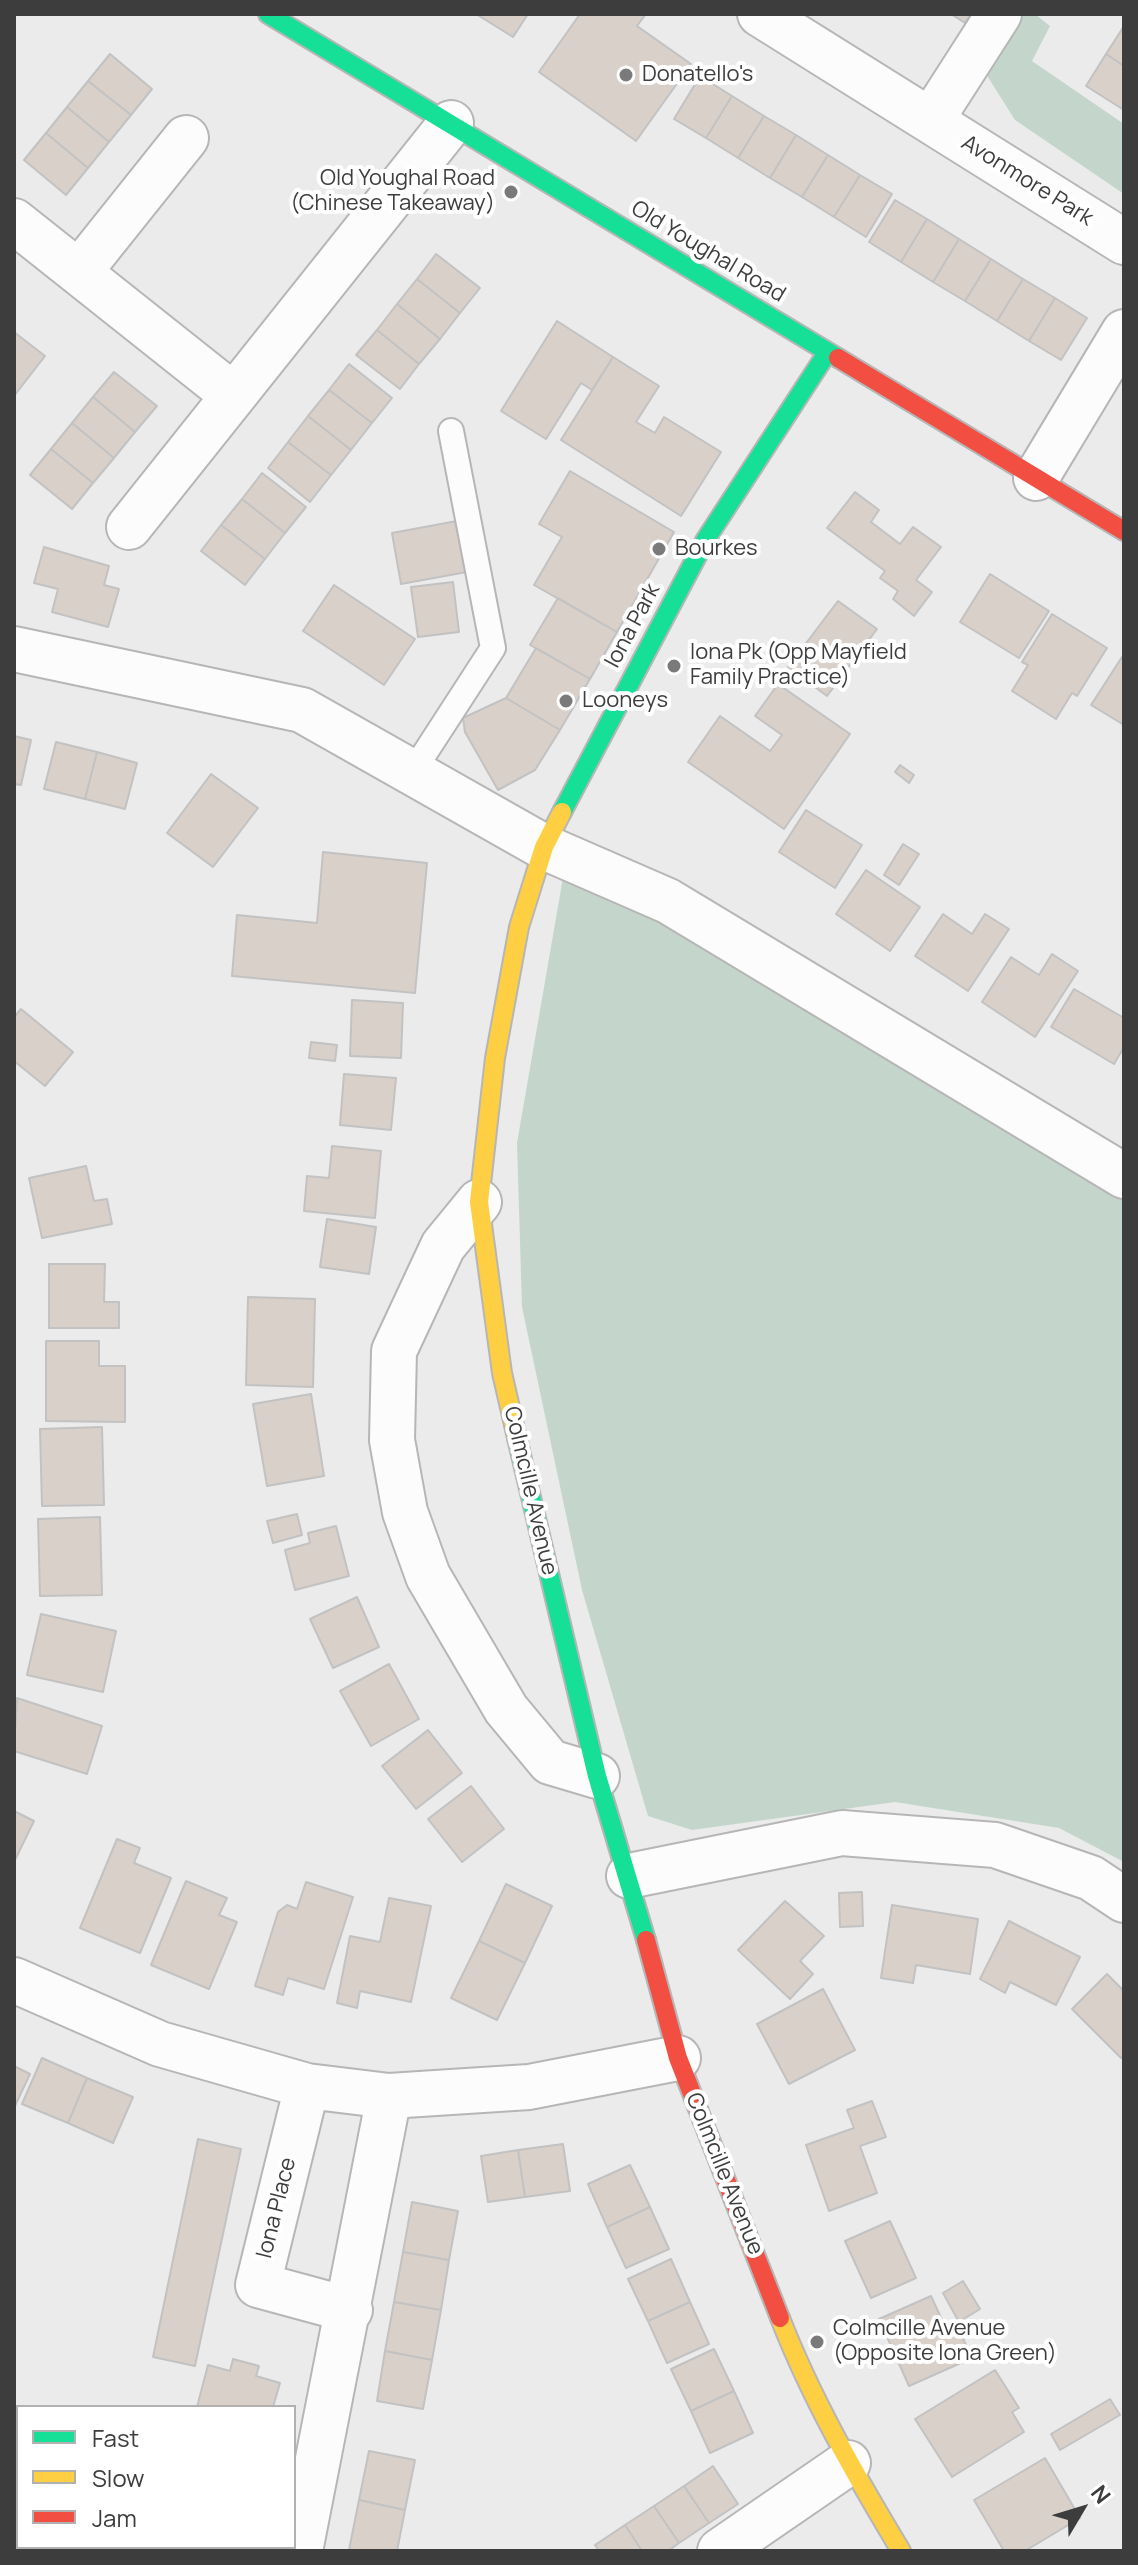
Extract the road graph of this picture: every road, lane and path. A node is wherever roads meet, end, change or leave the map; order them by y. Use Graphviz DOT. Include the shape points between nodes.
graph roads {
  1 [pos="268,14"];
  2 [pos="760,14"];
  3 [pos="999,14"];
  4 [pos="931,120"];
  5 [pos="451,123"];
  6 [pos="186,138"];
  7 [pos="14,221"];
  8 [pos="1124,242"];
  9 [pos="79,272"];
  10 [pos="1124,332"];
  11 [pos="827,353"];
  12 [pos="233,395"];
  13 [pos="451,431"];
  14 [pos="1036,478"];
  15 [pos="129,527"];
  16 [pos="1124,531"];
  17 [pos="14,649"];
  18 [pos="412,773"];
  19 [pos="544,847"];
  20 [pos="1124,1176"];
  21 [pos="479,1202"];
  22 [pos="597,1776"];
  23 [pos="629,1876"];
  24 [pos="1124,1900"];
  25 [pos="14,1980"];
  26 [pos="678,2058"];
  27 [pos="307,2086"];
  28 [pos="389,2096"];
  29 [pos="350,2310"];
  30 [pos="848,2463"];
  31 [pos="300,2551"];
  32 [pos="720,2551"];
  33 [pos="901,2551"];
  1 -- 5 [label="street, Old Youghal Road"];
  2 -- 4 [label="street, Avonmore Park"];
  3 -- 4 [label="street"];
  4 -- 8 [label="street, Avonmore Park"];
  5 -- 11 [label="street, Old Youghal Road"];
  5 -- 12 [label="street"];
  6 -- 9 [label="street"];
  7 -- 9 [label="street"];
  9 -- 12 [label="street"];
  10 -- 14 [label="street"];
  11 -- 14 [label="street, Old Youghal Road"];
  11 -- 19 [label="street, Iona Park" via="706,539"];
  12 -- 15 [label="street"];
  13 -- 18 [label="lane" via="493,648"];
  14 -- 16 [label="street, Old Youghal Road"];
  17 -- 18 [label="street" via="302,710"];
  18 -- 19 [label="street"];
  19 -- 20 [label="street" via="668,901"];
  19 -- 21 [label="street, Colmcille Avenue" via="519,927 495,1058"];
  21 -- 22 [label="street, Colmcille Avenue" via="502,1373"];
  21 -- 22 [label="street" via="443,1246 394,1351 392,1440 405,1512 428,1576 506,1709 550,1762"];
  22 -- 23 [label="street, Colmcille Avenue"];
  23 -- 24 [label="street" via="842,1833 995,1845 1091,1878"];
  23 -- 26 [label="street, Colmcille Avenue"];
  25 -- 27 [label="street" via="160,2044"];
  26 -- 28 [label="street" via="529,2087"];
  26 -- 30 [label="street, Colmcille Avenue" via="795,2357"];
  27 -- 28 [label="street"];
  27 -- 29 [label="street, Iona Place" via="258,2285"];
  28 -- 29 [label="street"];
  29 -- 31 [label="street"];
  30 -- 32 [label="street"];
  30 -- 33 [label="street, Colmcille Avenue"];
}
